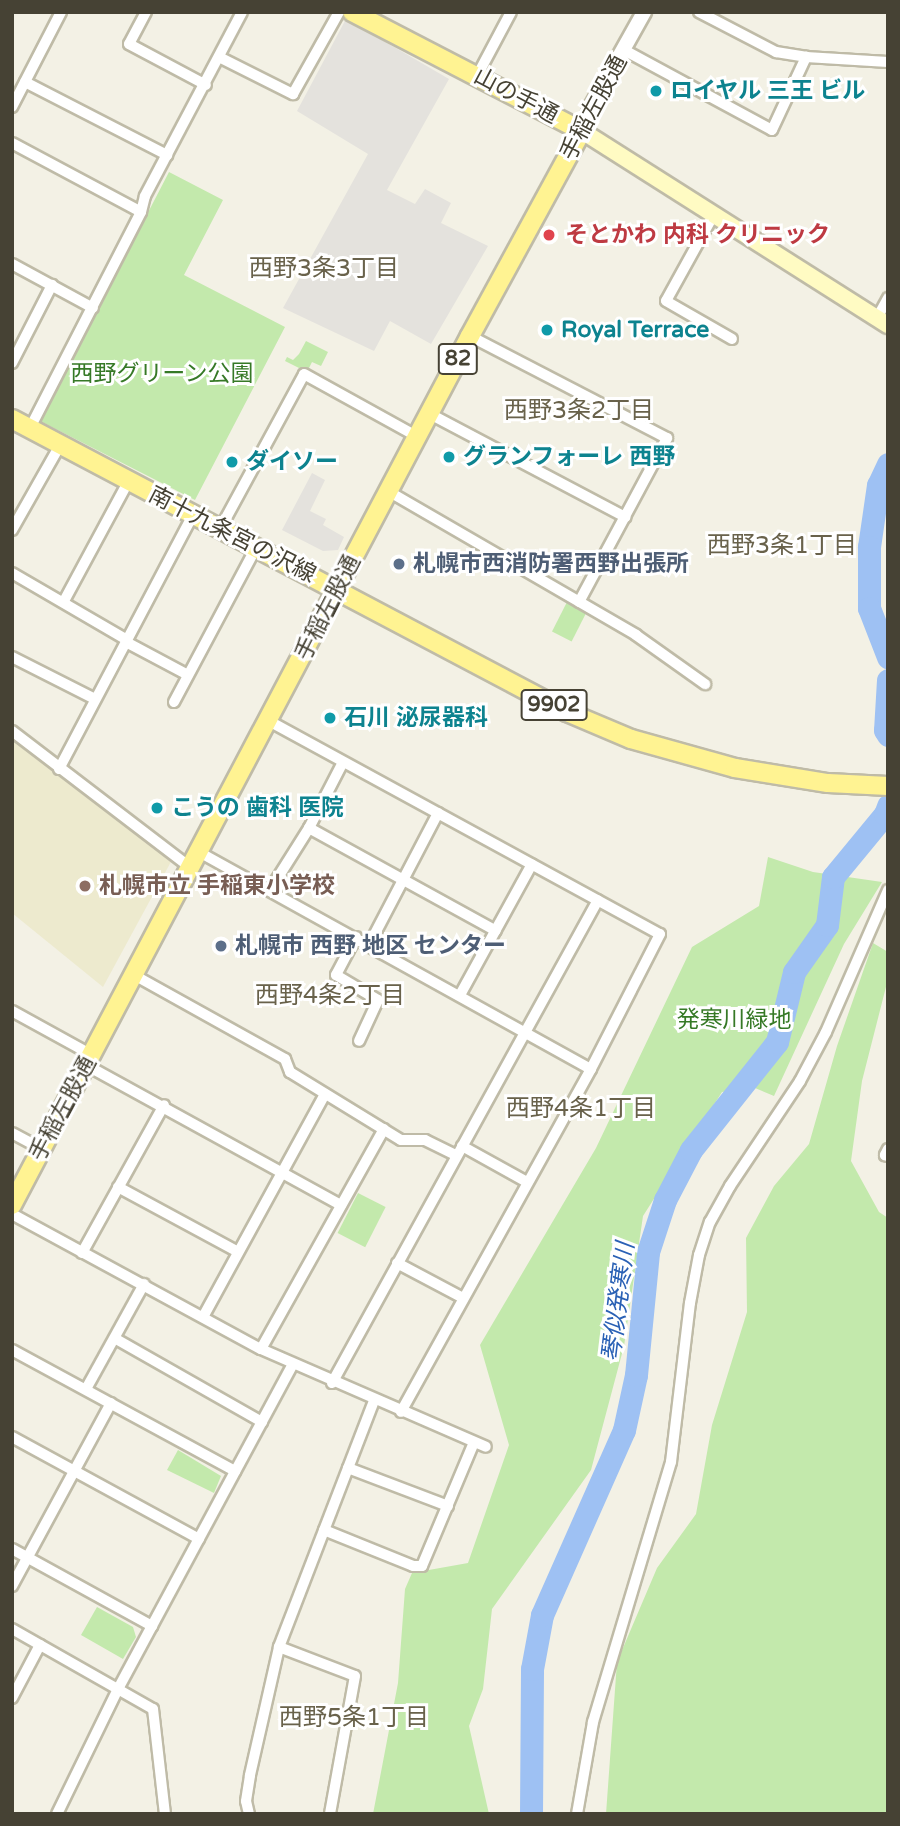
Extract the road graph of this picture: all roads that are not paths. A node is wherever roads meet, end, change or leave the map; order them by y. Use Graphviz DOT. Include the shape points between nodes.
graph roads {
  1 [pos="61,12"];
  2 [pos="146,12"];
  3 [pos="242,12"];
  4 [pos="339,12"];
  5 [pos="352,12"];
  6 [pos="511,12"];
  7 [pos="644,12"];
  8 [pos="699,12"];
  9 [pos="624,50"];
  10 [pos="219,57"];
  11 [pos="806,57"];
  12 [pos="888,62"];
  13 [pos="477,76"];
  14 [pos="25,82"];
  15 [pos="206,85"];
  16 [pos="12,107"];
  17 [pos="583,131"];
  18 [pos="12,143"];
  19 [pos="167,155"];
  20 [pos="141,212"];
  21 [pos="714,214"];
  22 [pos="12,264"];
  23 [pos="52,285"];
  24 [pos="888,298"];
  25 [pos="93,308"];
  26 [pos="882,321"];
  27 [pos="470,336"];
  28 [pos="732,339"];
  29 [pos="12,363"];
  30 [pos="430,414"];
  31 [pos="12,419"];
  32 [pos="30,428"];
  33 [pos="418,437"];
  34 [pos="60,445"];
  35 [pos="128,482"];
  36 [pos="388,491"];
  37 [pos="193,515"];
  38 [pos="625,517"];
  39 [pos="220,529"];
  40 [pos="12,530"];
  41 [pos="256,548"];
  42 [pos="12,573"];
  43 [pos="338,590"];
  44 [pos="64,601"];
  45 [pos="579,602"];
  46 [pos="127,641"];
  47 [pos="12,657"];
  48 [pos="188,676"];
  49 [pos="705,684"];
  50 [pos="95,699"];
  51 [pos="174,702"];
  52 [pos="269,721"];
  53 [pos="12,731"];
  54 [pos="342,764"];
  55 [pos="59,769"];
  56 [pos="888,786"];
  57 [pos="438,813"];
  58 [pos="309,828"];
  59 [pos="199,852"];
  60 [pos="533,864"];
  61 [pos="191,868"];
  62 [pos="402,881"];
  63 [pos="270,890"];
  64 [pos="888,890"];
  65 [pos="598,900"];
  66 [pos="496,930"];
  67 [pos="356,937"];
  68 [pos="369,945"];
  69 [pos="134,975"];
  70 [pos="460,995"];
  71 [pos="12,1011"];
  72 [pos="526,1031"];
  73 [pos="359,1041"];
  74 [pos="89,1060"];
  75 [pos="591,1069"];
  76 [pos="324,1094"];
  77 [pos="164,1105"];
  78 [pos="384,1129"];
  79 [pos="12,1133"];
  80 [pos="42,1149"];
  81 [pos="888,1149"];
  82 [pos="459,1150"];
  83 [pos="888,1156"];
  84 [pos="281,1172"];
  85 [pos="527,1182"];
  86 [pos="118,1187"];
  87 [pos="12,1205"];
  88 [pos="341,1205"];
  89 [pos="12,1214"];
  90 [pos="238,1252"];
  91 [pos="82,1253"];
  92 [pos="397,1263"];
  93 [pos="144,1284"];
  94 [pos="464,1298"];
  95 [pos="203,1317"];
  96 [pos="116,1339"];
  97 [pos="261,1349"];
  98 [pos="12,1350"];
  99 [pos="293,1364"];
  100 [pos="332,1382"];
  101 [pos="86,1389"];
  102 [pos="374,1401"];
  103 [pos="111,1403"];
  104 [pos="401,1412"];
  105 [pos="262,1422"];
  106 [pos="12,1437"];
  107 [pos="474,1442"];
  108 [pos="486,1447"];
  109 [pos="348,1468"];
  110 [pos="77,1471"];
  111 [pos="236,1471"];
  112 [pos="448,1506"];
  113 [pos="324,1530"];
  114 [pos="199,1539"];
  115 [pos="12,1549"];
  116 [pos="29,1558"];
  117 [pos="12,1586"];
  118 [pos="152,1626"];
  119 [pos="12,1629"];
  120 [pos="40,1645"];
  121 [pos="279,1647"];
  122 [pos="118,1689"];
  123 [pos="12,1698"];
  124 [pos="57,1814"];
  125 [pos="165,1814"];
  126 [pos="249,1814"];
  127 [pos="330,1814"];
  128 [pos="577,1814"];
  1 -- 14 [label="street"];
  2 -- 15 [label="street" via="129,44"];
  3 -- 10 [label="street"];
  4 -- 10 [label="street" via="293,94"];
  5 -- 13 [label="main road, 山の手通"];
  6 -- 13 [label="street"];
  7 -- 9 [label="street, 手稲左股通"];
  8 -- 11 [label="street" via="776,52"];
  9 -- 11 [label="street" via="772,130"];
  9 -- 17 [label="street, 手稲左股通" via="591,107"];
  10 -- 15 [label="street"];
  11 -- 12 [label="street"];
  13 -- 17 [label="main road, 山の手通"];
  14 -- 16 [label="street"];
  14 -- 19 [label="street"];
  15 -- 19 [label="street"];
  17 -- 21 [label="main road, 山の手通"];
  17 -- 27 [label="main road, 手稲左股通 / 82"];
  18 -- 20 [label="street"];
  19 -- 20 [label="street"];
  20 -- 25 [label="street"];
  21 -- 26 [label="main road, 山の手通"];
  21 -- 28 [label="street" via="666,301"];
  22 -- 23 [label="street"];
  23 -- 25 [label="street"];
  23 -- 29 [label="street"];
  24 -- 26 [label="street"];
  25 -- 32 [label="street"];
  27 -- 30 [label="main road, 手稲左股通 / 82"];
  27 -- 38 [label="street" via="667,438"];
  30 -- 33 [label="main road, 手稲左股通 / 82"];
  30 -- 38 [label="street"];
  31 -- 32 [label="main road, 南十九条宮の沢線 / 9902"];
  32 -- 34 [label="main road, 南十九条宮の沢線 / 9902"];
  33 -- 36 [label="main road, 手稲左股通 / 82"];
  33 -- 39 [label="street" via="304,374"];
  34 -- 35 [label="main road, 南十九条宮の沢線 / 9902"];
  34 -- 40 [label="street"];
  35 -- 37 [label="main road, 南十九条宮の沢線 / 9902"];
  35 -- 44 [label="street"];
  36 -- 43 [label="main road, 手稲左股通 / 82"];
  36 -- 45 [label="street"];
  37 -- 39 [label="main road, 南十九条宮の沢線 / 9902"];
  37 -- 46 [label="street"];
  38 -- 45 [label="street"];
  39 -- 41 [label="main road, 南十九条宮の沢線 / 9902"];
  41 -- 43 [label="main road, 南十九条宮の沢線 / 9902"];
  41 -- 48 [label="street"];
  42 -- 44 [label="street"];
  43 -- 52 [label="main road, 手稲左股通 / 82"];
  43 -- 56 [label="main road, 南十九条宮の沢線 / 9902" via="567,712 687,757 786,777"];
  44 -- 46 [label="street"];
  45 -- 49 [label="street"];
  46 -- 48 [label="street"];
  46 -- 50 [label="street"];
  47 -- 50 [label="street"];
  48 -- 51 [label="street"];
  50 -- 55 [label="street"];
  52 -- 54 [label="street"];
  52 -- 59 [label="main road, 手稲左股通 / 82"];
  53 -- 55 [label="street"];
  54 -- 57 [label="street"];
  54 -- 58 [label="street"];
  55 -- 61 [label="street"];
  57 -- 60 [label="street"];
  57 -- 62 [label="street"];
  58 -- 62 [label="street"];
  58 -- 63 [label="street"];
  59 -- 61 [label="main road, 手稲左股通 / 82"];
  59 -- 63 [label="street"];
  60 -- 65 [label="street"];
  60 -- 66 [label="street"];
  61 -- 69 [label="main road, 手稲左股通 / 82"];
  62 -- 66 [label="street"];
  62 -- 68 [label="street"];
  63 -- 67 [label="street"];
  64 -- 128 [label="street" via="800,1081 710,1222 699,1255 670,1462 593,1722"];
  65 -- 72 [label="street"];
  65 -- 75 [label="street" via="660,934"];
  66 -- 70 [label="street"];
  67 -- 68 [label="street"];
  67 -- 73 [label="street" via="335,975 378,1000"];
  68 -- 70 [label="street"];
  69 -- 74 [label="main road, 手稲左股通 / 82"];
  69 -- 76 [label="street" via="285,1059 290,1072"];
  70 -- 72 [label="street"];
  71 -- 74 [label="street"];
  72 -- 75 [label="street"];
  72 -- 82 [label="street"];
  74 -- 77 [label="street"];
  74 -- 80 [label="main road, 手稲左股通 / 82"];
  75 -- 85 [label="street"];
  76 -- 78 [label="street"];
  76 -- 84 [label="street"];
  77 -- 84 [label="street"];
  77 -- 86 [label="street"];
  78 -- 82 [label="street" via="401,1140 425,1140"];
  78 -- 88 [label="street"];
  79 -- 80 [label="street"];
  80 -- 87 [label="main road, 手稲左股通 / 82"];
  81 -- 83 [label="street"];
  82 -- 85 [label="street"];
  82 -- 92 [label="street"];
  84 -- 88 [label="street"];
  84 -- 90 [label="street"];
  85 -- 94 [label="street"];
  86 -- 90 [label="street"];
  86 -- 91 [label="street"];
  88 -- 97 [label="street"];
  89 -- 91 [label="street"];
  90 -- 95 [label="street"];
  91 -- 93 [label="street"];
  92 -- 94 [label="street"];
  92 -- 100 [label="street"];
  93 -- 95 [label="street"];
  93 -- 96 [label="street"];
  94 -- 104 [label="street"];
  95 -- 97 [label="street"];
  96 -- 101 [label="street"];
  96 -- 105 [label="street"];
  97 -- 99 [label="street"];
  98 -- 101 [label="street"];
  99 -- 100 [label="street"];
  99 -- 105 [label="street"];
  100 -- 102 [label="street"];
  101 -- 103 [label="street"];
  102 -- 104 [label="street"];
  102 -- 109 [label="street"];
  103 -- 110 [label="street"];
  103 -- 111 [label="street"];
  104 -- 107 [label="street"];
  105 -- 111 [label="street"];
  106 -- 110 [label="street"];
  107 -- 108 [label="street"];
  107 -- 112 [label="street"];
  109 -- 112 [label="street"];
  109 -- 113 [label="street"];
  110 -- 114 [label="street"];
  110 -- 116 [label="street"];
  111 -- 114 [label="street"];
  112 -- 113 [label="street" via="422,1566"];
  113 -- 121 [label="street"];
  114 -- 118 [label="street"];
  115 -- 116 [label="street"];
  116 -- 117 [label="street"];
  116 -- 118 [label="street"];
  118 -- 122 [label="street"];
  119 -- 120 [label="street"];
  120 -- 122 [label="street"];
  120 -- 123 [label="street"];
  121 -- 126 [label="street" via="250,1775"];
  121 -- 127 [label="street" via="355,1676"];
  122 -- 124 [label="street"];
  122 -- 125 [label="street" via="153,1709"];
}
